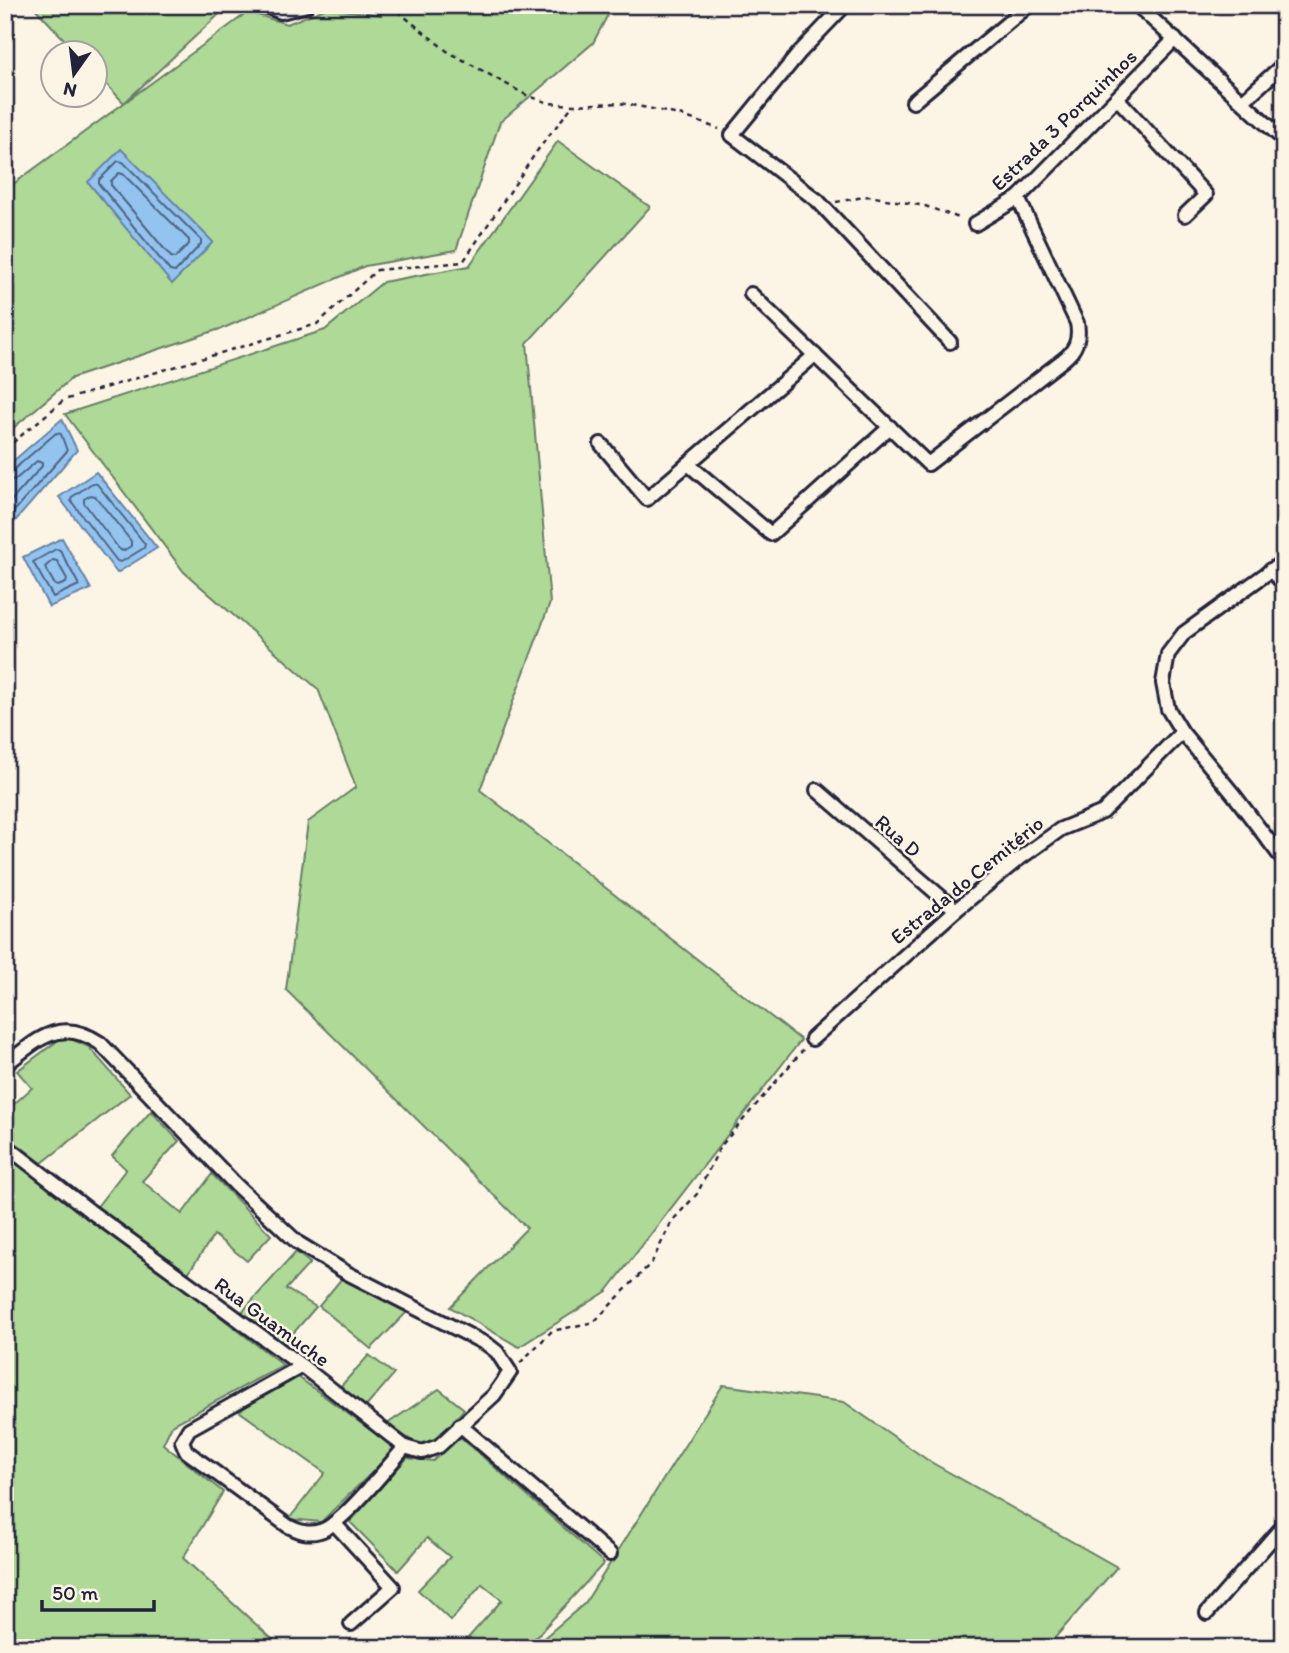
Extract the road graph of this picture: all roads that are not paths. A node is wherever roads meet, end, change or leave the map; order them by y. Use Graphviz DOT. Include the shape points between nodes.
graph roads {
  1 [pos="263,5"];
  2 [pos="307,5"];
  3 [pos="845,5"];
  4 [pos="1029,5"];
  5 [pos="1137,5"];
  6 [pos="1175,39"];
  7 [pos="1284,64"];
  8 [pos="1117,98"];
  9 [pos="1243,101"];
  10 [pos="913,102"];
  11 [pos="1284,141"];
  12 [pos="1018,198"];
  13 [pos="1185,215"];
  14 [pos="975,223"];
  15 [pos="751,294"];
  16 [pos="950,342"];
  17 [pos="815,355"];
  18 [pos="890,427"];
  19 [pos="601,444"];
  20 [pos="688,464"];
  21 [pos="1284,561"];
  22 [pos="1270,570"];
  23 [pos="1284,584"];
  24 [pos="1182,732"];
  25 [pos="817,790"];
  26 [pos="1284,861"];
  27 [pos="956,910"];
  28 [pos="813,1039"];
  29 [pos="5,1065"];
  30 [pos="5,1145"];
  31 [pos="302,1366"];
  32 [pos="460,1424"];
  33 [pos="405,1447"];
  34 [pos="334,1523"];
  35 [pos="1284,1525"];
  36 [pos="610,1554"];
  37 [pos="1207,1613"];
  38 [pos="351,1624"];
  1 -- 2 [label="street" via="281,12"];
  3 -- 16 [label="street" via="732,135 821,204"];
  4 -- 10 [label="street"];
  5 -- 6 [label="street"];
  6 -- 8 [label="street, Estrada 3 Porquinhos"];
  6 -- 9 [label="street"];
  7 -- 9 [label="street"];
  8 -- 12 [label="street, Estrada 3 Porquinhos"];
  8 -- 13 [label="street" via="1206,195"];
  9 -- 11 [label="street"];
  12 -- 14 [label="street, Estrada 3 Porquinhos"];
  12 -- 18 [label="street" via="1077,323 1075,348 928,464"];
  15 -- 17 [label="street"];
  17 -- 18 [label="street"];
  17 -- 20 [label="street"];
  18 -- 20 [label="street" via="771,534"];
  19 -- 20 [label="street" via="647,499"];
  21 -- 22 [label="street"];
  22 -- 23 [label="street"];
  22 -- 24 [label="street" via="1184,632 1168,654 1164,697"];
  24 -- 26 [label="street"];
  24 -- 27 [label="street, Estrada do Cemitério" via="1103,812 1061,829"];
  25 -- 27 [label="street, Rua D"];
  27 -- 28 [label="street, Estrada do Cemitério"];
  29 -- 32 [label="street" via="47,1035 66,1030 90,1036 298,1243 497,1352 510,1372 494,1395"];
  30 -- 31 [label="street, Rua Guamuche"];
  31 -- 33 [label="street, Rua Guamuche"];
  31 -- 34 [label="street" via="189,1429 183,1446 288,1526 311,1533"];
  32 -- 33 [label="street" via="430,1450"];
  32 -- 36 [label="street"];
  33 -- 34 [label="street"];
  34 -- 38 [label="street" via="393,1587"];
  35 -- 37 [label="street"];
}
